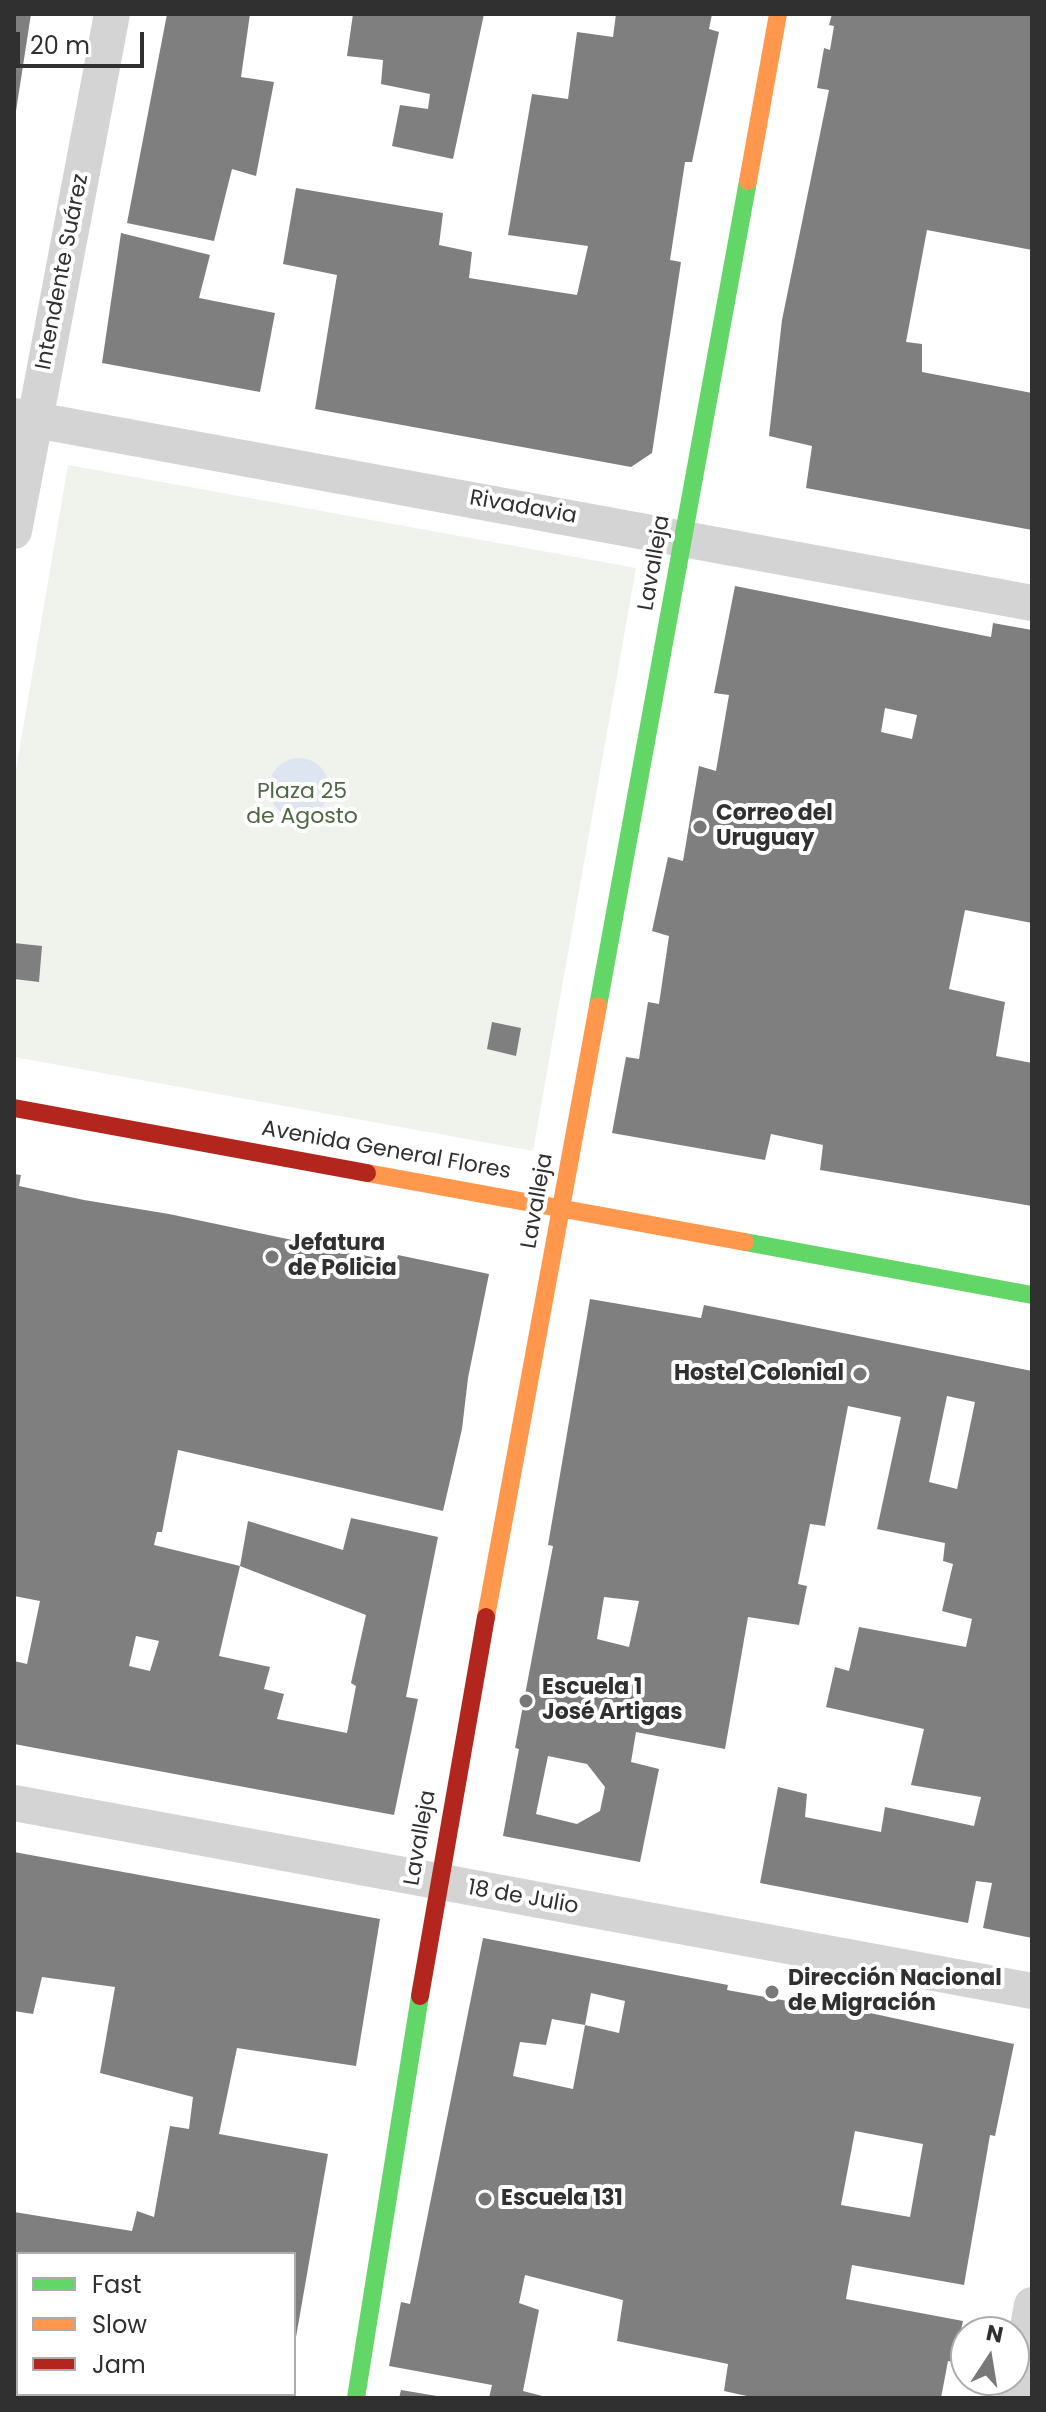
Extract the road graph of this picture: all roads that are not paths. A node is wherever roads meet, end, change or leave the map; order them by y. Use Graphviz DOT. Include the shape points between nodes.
graph roads {
  1 [pos="112,14"];
  2 [pos="778,14"];
  3 [pos="24,418"];
  4 [pos="14,531"];
  5 [pos="684,537"];
  6 [pos="1032,603"];
  7 [pos="14,1108"];
  8 [pos="561,1207"];
  9 [pos="1032,1295"];
  10 [pos="14,1803"];
  11 [pos="438,1882"];
  12 [pos="1032,1991"];
  13 [pos="1032,2305"];
  14 [pos="356,2398"];
  15 [pos="1015,2398"];
  1 -- 3 [label="street, Intendente Suárez"];
  2 -- 5 [label="street, Lavalleja"];
  3 -- 4 [label="street, Intendente Suárez"];
  3 -- 5 [label="street, Rivadavia"];
  5 -- 6 [label="street, Rivadavia"];
  5 -- 8 [label="street, Lavalleja"];
  7 -- 8 [label="street, Avenida General Flores"];
  8 -- 9 [label="street, Avenida General Flores"];
  8 -- 11 [label="street, Lavalleja"];
  10 -- 11 [label="street, 18 de Julio"];
  11 -- 12 [label="street, 18 de Julio"];
  11 -- 14 [label="street, Lavalleja"];
  13 -- 15 [label="street"];
}
